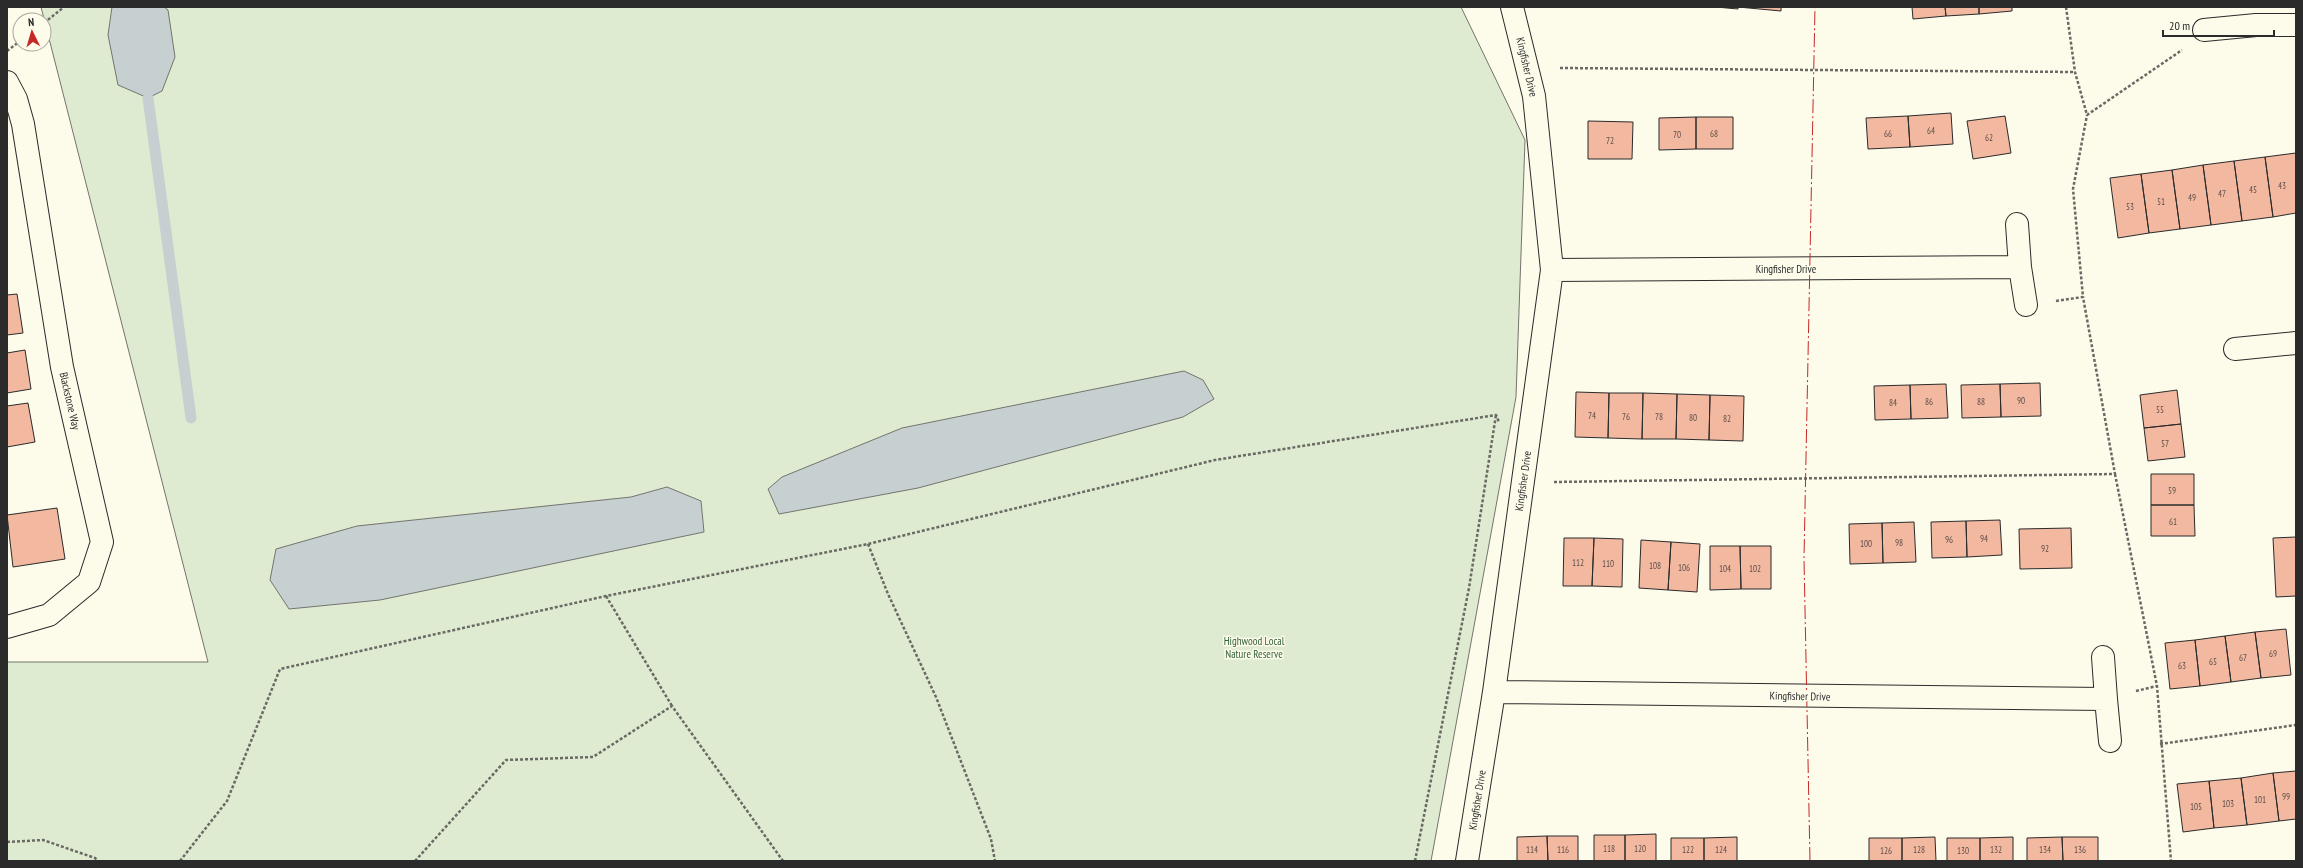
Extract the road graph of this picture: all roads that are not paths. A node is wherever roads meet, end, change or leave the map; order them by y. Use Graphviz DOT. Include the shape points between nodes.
graph roads {
  1 [pos="1512,7"];
  2 [pos="2254,16"];
  3 [pos="2296,24"];
  4 [pos="2204,30"];
  5 [pos="7,82"];
  6 [pos="15,125"];
  7 [pos="2017,224"];
  8 [pos="2020,267"];
  9 [pos="1552,270"];
  10 [pos="2026,305"];
  11 [pos="2296,343"];
  12 [pos="2235,349"];
  13 [pos="7,627"];
  14 [pos="2103,657"];
  15 [pos="1494,692"];
  16 [pos="2106,699"];
  17 [pos="2110,741"];
  18 [pos="1467,861"];
  1 -- 9 [label="street, Kingfisher Drive" via="1534,96"];
  2 -- 3 [label="street"];
  2 -- 4 [label="street"];
  5 -- 6 [label="street, Blackstone Way" via="16,98"];
  6 -- 13 [label="street, Blackstone Way" via="62,367 102,542 89,582 49,615"];
  7 -- 8 [label="street"];
  8 -- 9 [label="street, Kingfisher Drive"];
  8 -- 10 [label="street"];
  9 -- 15 [label="street, Kingfisher Drive"];
  11 -- 12 [label="street"];
  14 -- 16 [label="street"];
  15 -- 16 [label="street, Kingfisher Drive"];
  15 -- 18 [label="street, Kingfisher Drive"];
  16 -- 17 [label="street"];
}
